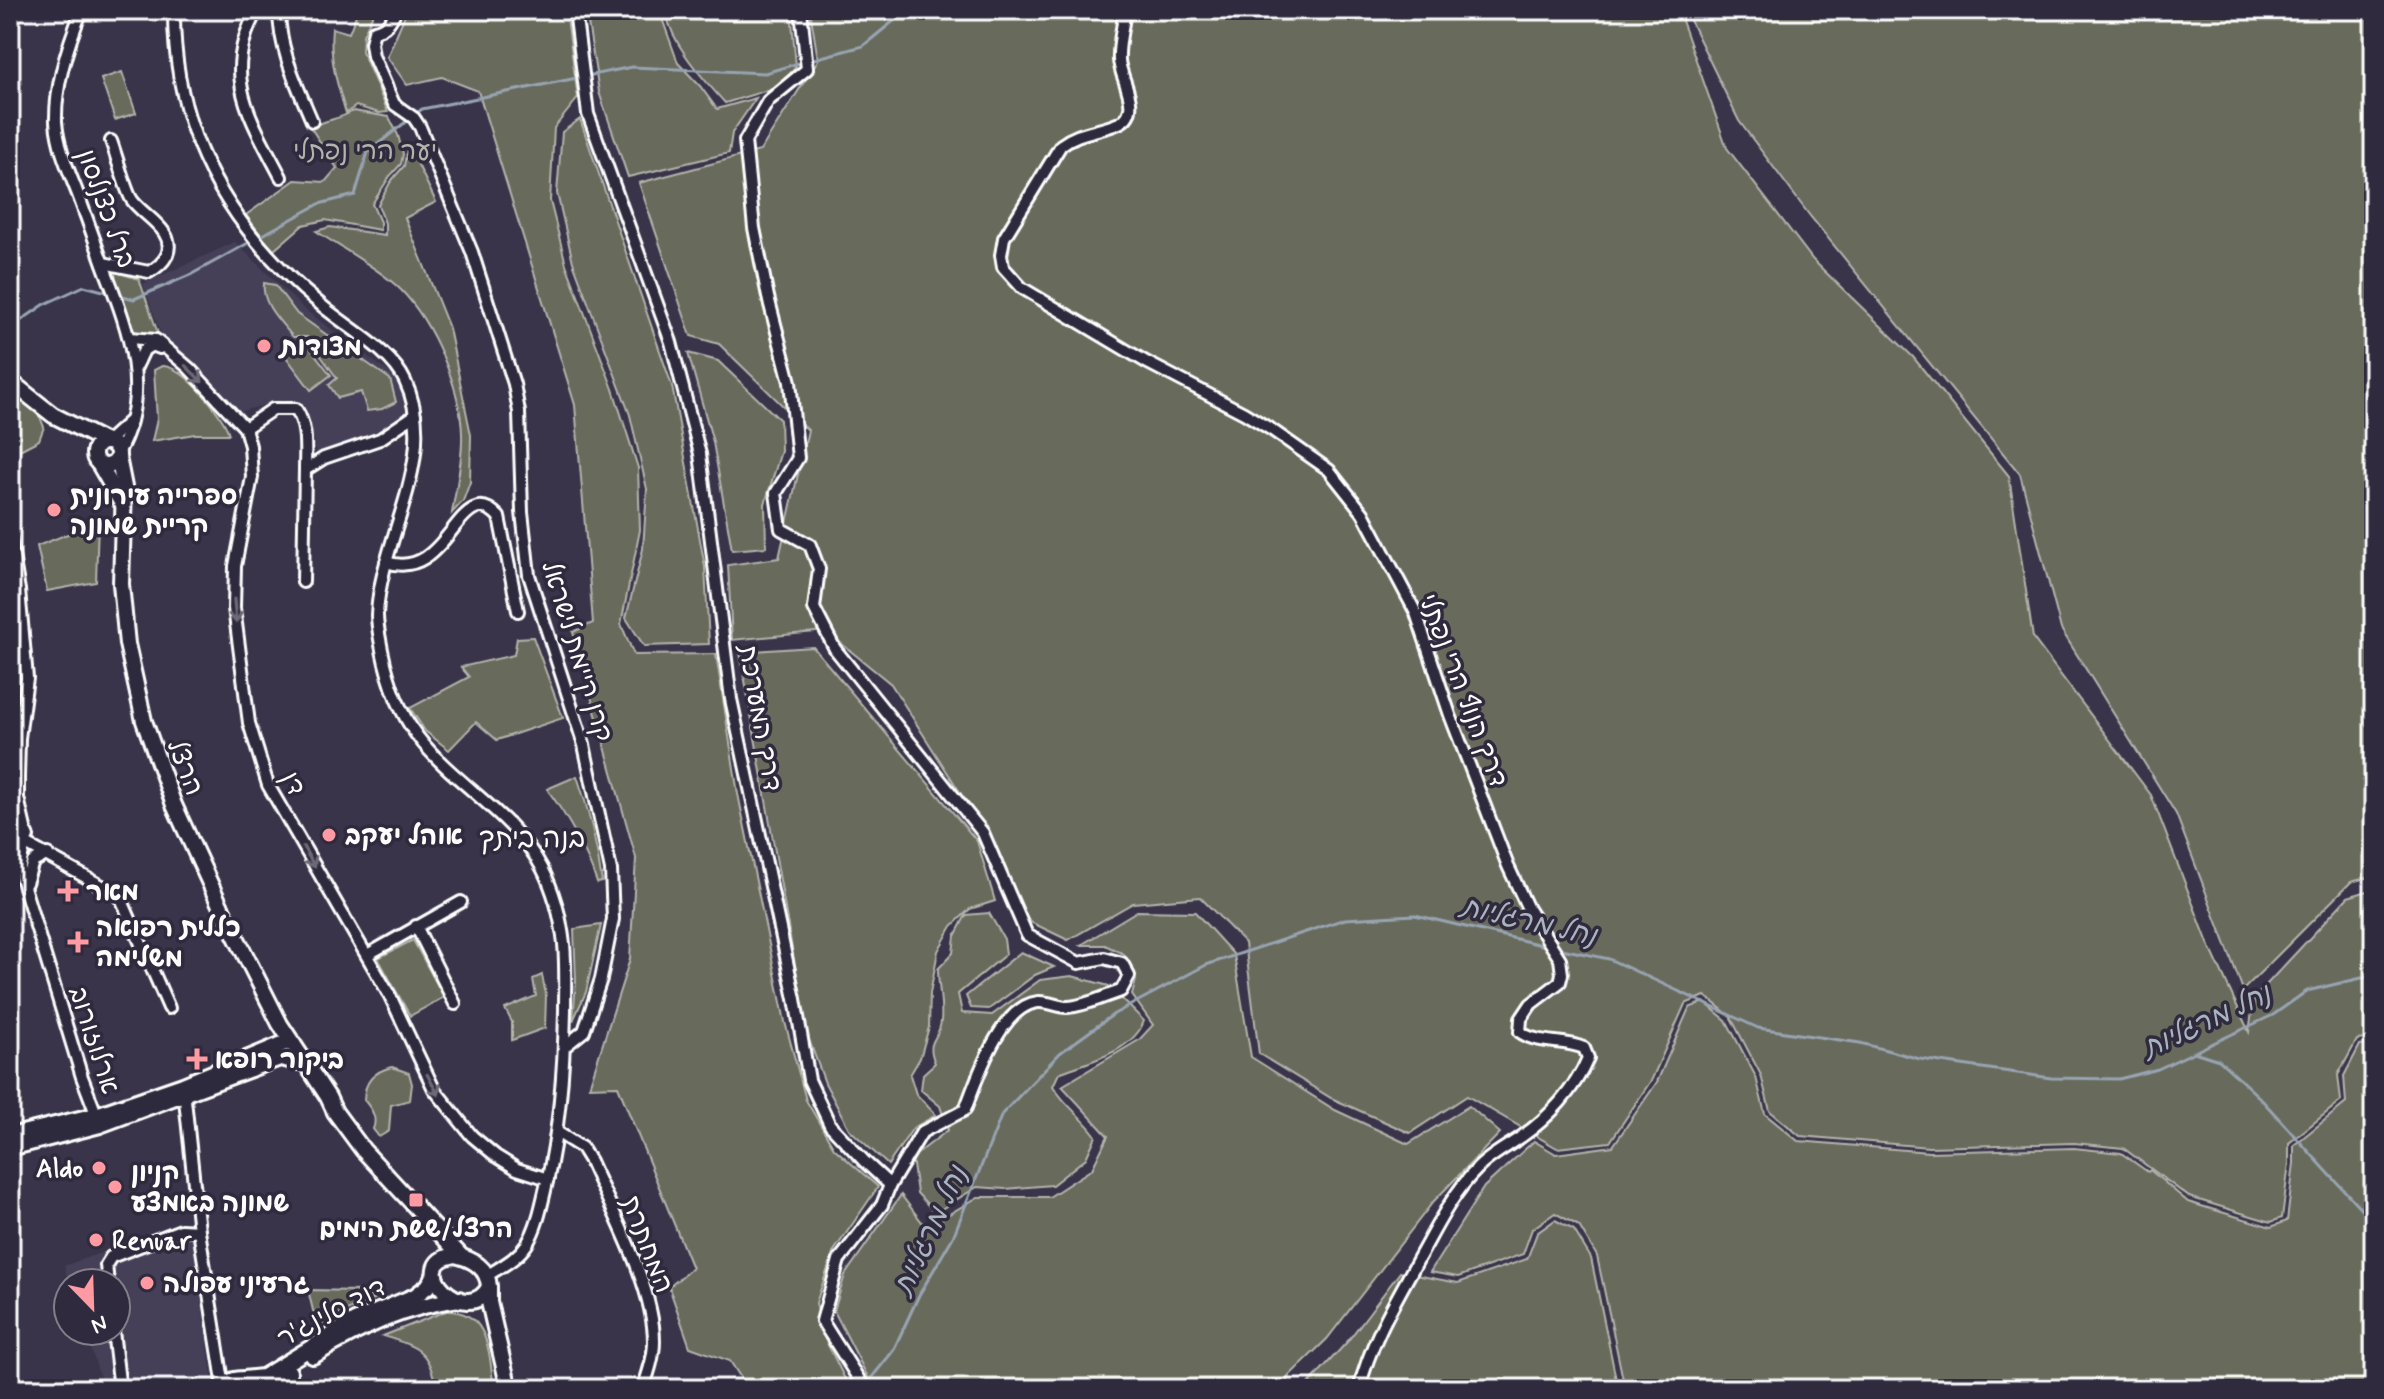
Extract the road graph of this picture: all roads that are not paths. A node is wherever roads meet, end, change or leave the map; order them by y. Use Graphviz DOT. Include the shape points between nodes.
graph roads {
  1 [pos="82,10"];
  2 [pos="174,10"];
  3 [pos="257,10"];
  4 [pos="279,10"];
  5 [pos="396,10"];
  6 [pos="575,10"];
  7 [pos="801,10"];
  8 [pos="1125,10"];
  9 [pos="312,121"];
  10 [pos="111,141"];
  11 [pos="281,177"];
  12 [pos="103,263"];
  13 [pos="129,338"];
  14 [pos="166,349"];
  15 [pos="136,368"];
  16 [pos="13,382"];
  17 [pos="415,415"];
  18 [pos="71,425"];
  19 [pos="245,428"];
  20 [pos="112,448"];
  21 [pos="96,460"];
  22 [pos="305,470"];
  23 [pos="122,506"];
  24 [pos="10,538"];
  25 [pos="386,562"];
  26 [pos="303,582"];
  27 [pos="518,611"];
  28 [pos="14,738"];
  29 [pos="18,798"];
  30 [pos="10,820"];
  31 [pos="26,839"];
  32 [pos="48,854"];
  33 [pos="10,855"];
  34 [pos="21,877"];
  35 [pos="25,889"];
  36 [pos="461,902"];
  37 [pos="416,926"];
  38 [pos="367,955"];
  39 [pos="455,1004"];
  40 [pos="169,1008"];
  41 [pos="289,1044"];
  42 [pos="564,1047"];
  43 [pos="298,1062"];
  44 [pos="184,1090"];
  45 [pos="335,1112"];
  46 [pos="98,1120"];
  47 [pos="557,1132"];
  48 [pos="10,1136"];
  49 [pos="10,1148"];
  50 [pos="548,1179"];
  51 [pos="890,1185"];
  52 [pos="406,1198"];
  53 [pos="199,1231"];
  54 [pos="460,1255"];
  55 [pos="106,1267"];
  56 [pos="435,1271"];
  57 [pos="488,1281"];
  58 [pos="463,1300"];
  59 [pos="496,1336"];
  60 [pos="115,1347"];
  61 [pos="220,1358"];
  62 [pos="246,1382"];
  63 [pos="120,1389"];
  64 [pos="222,1389"];
  65 [pos="268,1389"];
  66 [pos="509,1389"];
  67 [pos="643,1389"];
  68 [pos="865,1389"];
  69 [pos="1359,1389"];
  1 -- 12 [label="street, ברל כצנלסון" via="67,54 56,122 64,163"];
  2 -- 17 [label="street" via="183,98 218,189 274,261 393,362 407,384"];
  3 -- 11 [label="street" via="239,54 240,80 249,115"];
  4 -- 9 [label="street" via="283,49"];
  5 -- 42 [label="street, קרן קיימת לישראל" via="390,22 374,31 373,56 394,104 420,127 472,252 514,384 529,575 584,745 611,870 613,919 604,969 584,1031"];
  6 -- 51 [label="street, דרך המערכת" via="588,114 671,342 700,454 731,699 809,1080 830,1125"];
  7 -- 51 [label="street" via="807,69 768,101 745,141 754,228 790,382 798,458 776,493 781,529 810,545 819,569 814,608 835,649 983,833 1027,935 1079,963 1104,958 1122,963 1129,976 1121,991 1069,1007 1037,1002 1008,1017 965,1110 922,1132"];
  8 -- 69 [label="street, דרך הנוף הרי נפתלי" via="1118,59 1132,104 1129,114 1122,122 1074,135 1061,145 1004,238 1003,267 1022,288 1272,430 1329,470 1363,513 1416,613 1508,866 1560,959 1560,982 1531,1004 1520,1032 1528,1038 1573,1043 1584,1048 1588,1058 1560,1102 1478,1168 1459,1190 1388,1311"];
  10 -- 12 [label="street" via="129,198 169,241 168,251 149,272"];
  12 -- 13 [label="street, ברל כצנלסון"];
  13 -- 14 [label="street" via="156,340"];
  13 -- 15 [label="street, ברל כצנלסון"];
  14 -- 15 [label="street" via="152,345 144,350"];
  14 -- 19 [label="street, one-way"];
  15 -- 20 [label="street, ברל כצנלסון" via="136,398 126,439"];
  16 -- 18 [label="street, הרצל"];
  17 -- 22 [label="street" via="380,439"];
  17 -- 25 [label="street" via="411,473"];
  18 -- 20 [label="street, הרצל"];
  18 -- 21 [label="street, הרצל"];
  19 -- 22 [label="street" via="273,409 296,409 304,427"];
  19 -- 38 [label="street, דן, one-way" via="252,477 235,566 234,608 249,723 268,785"];
  20 -- 21 [label="street" via="97,445"];
  20 -- 21 [label="street" via="110,465"];
  20 -- 23 [label="street, הרצל" via="124,487"];
  21 -- 23 [label="street, הרצל"];
  22 -- 26 [label="street"];
  23 -- 41 [label="street, הרצל" via="124,618 144,721 174,805"];
  24 -- 28 [label="street, ארלוזורוב" via="27,678"];
  25 -- 27 [label="street" via="399,566 424,560 468,511 493,511 499,517"];
  25 -- 42 [label="street" via="377,619 387,673 407,720 436,756 515,829 552,891 564,945"];
  28 -- 29 [label="street, ארלוזורוב"];
  29 -- 30 [label="street, ארלוזורוב"];
  29 -- 31 [label="street, ארלוזורוב"];
  30 -- 31 [label="street" via="17,822"];
  31 -- 32 [label="street"];
  31 -- 33 [label="street"];
  31 -- 34 [label="street, ארלוזורוב"];
  32 -- 35 [label="street" via="33,862"];
  32 -- 40 [label="street" via="120,896"];
  33 -- 34 [label="street, ארלוזורוב"];
  34 -- 35 [label="street, ארלוזורוב"];
  35 -- 46 [label="street, ארלוזורוב"];
  36 -- 37 [label="street"];
  37 -- 38 [label="street"];
  37 -- 39 [label="street"];
  38 -- 50 [label="street, דן, one-way" via="450,1112 496,1156"];
  41 -- 43 [label="street, הרצל"];
  41 -- 44 [label="street"];
  41 -- 45 [label="street, הרצל"];
  42 -- 47 [label="street"];
  43 -- 44 [label="street" via="280,1058"];
  43 -- 45 [label="street, הרצל"];
  44 -- 46 [label="street"];
  44 -- 53 [label="street"];
  45 -- 52 [label="street, הרצל"];
  46 -- 48 [label="street"];
  46 -- 49 [label="street"];
  47 -- 50 [label="street"];
  47 -- 67 [label="street, המחתרת" via="582,1148 590,1161 644,1290 654,1338"];
  50 -- 57 [label="street" via="533,1234"];
  51 -- 68 [label="street" via="882,1205 839,1260 822,1321"];
  52 -- 54 [label="street, הרצל"];
  52 -- 56 [label="street, הרצל" via="436,1247"];
  53 -- 55 [label="street" via="181,1230 111,1257"];
  53 -- 61 [label="street"];
  54 -- 56 [label="street" via="443,1259"];
  54 -- 57 [label="street" via="481,1267"];
  56 -- 58 [label="street" via="443,1290"];
  56 -- 62 [label="street, דוד סלינג'ר" via="415,1296 355,1321"];
  57 -- 58 [label="street" via="478,1299"];
  57 -- 59 [label="street"];
  58 -- 59 [label="street" via="481,1310"];
  58 -- 65 [label="street, דוד סלינג'ר" via="411,1309 359,1330"];
  59 -- 66 [label="street"];
  60 -- 63 [label="street"];
  61 -- 62 [label="street"];
  61 -- 64 [label="street"];
  62 -- 64 [label="street, דוד סלינג'ר" via="232,1380"];
}
